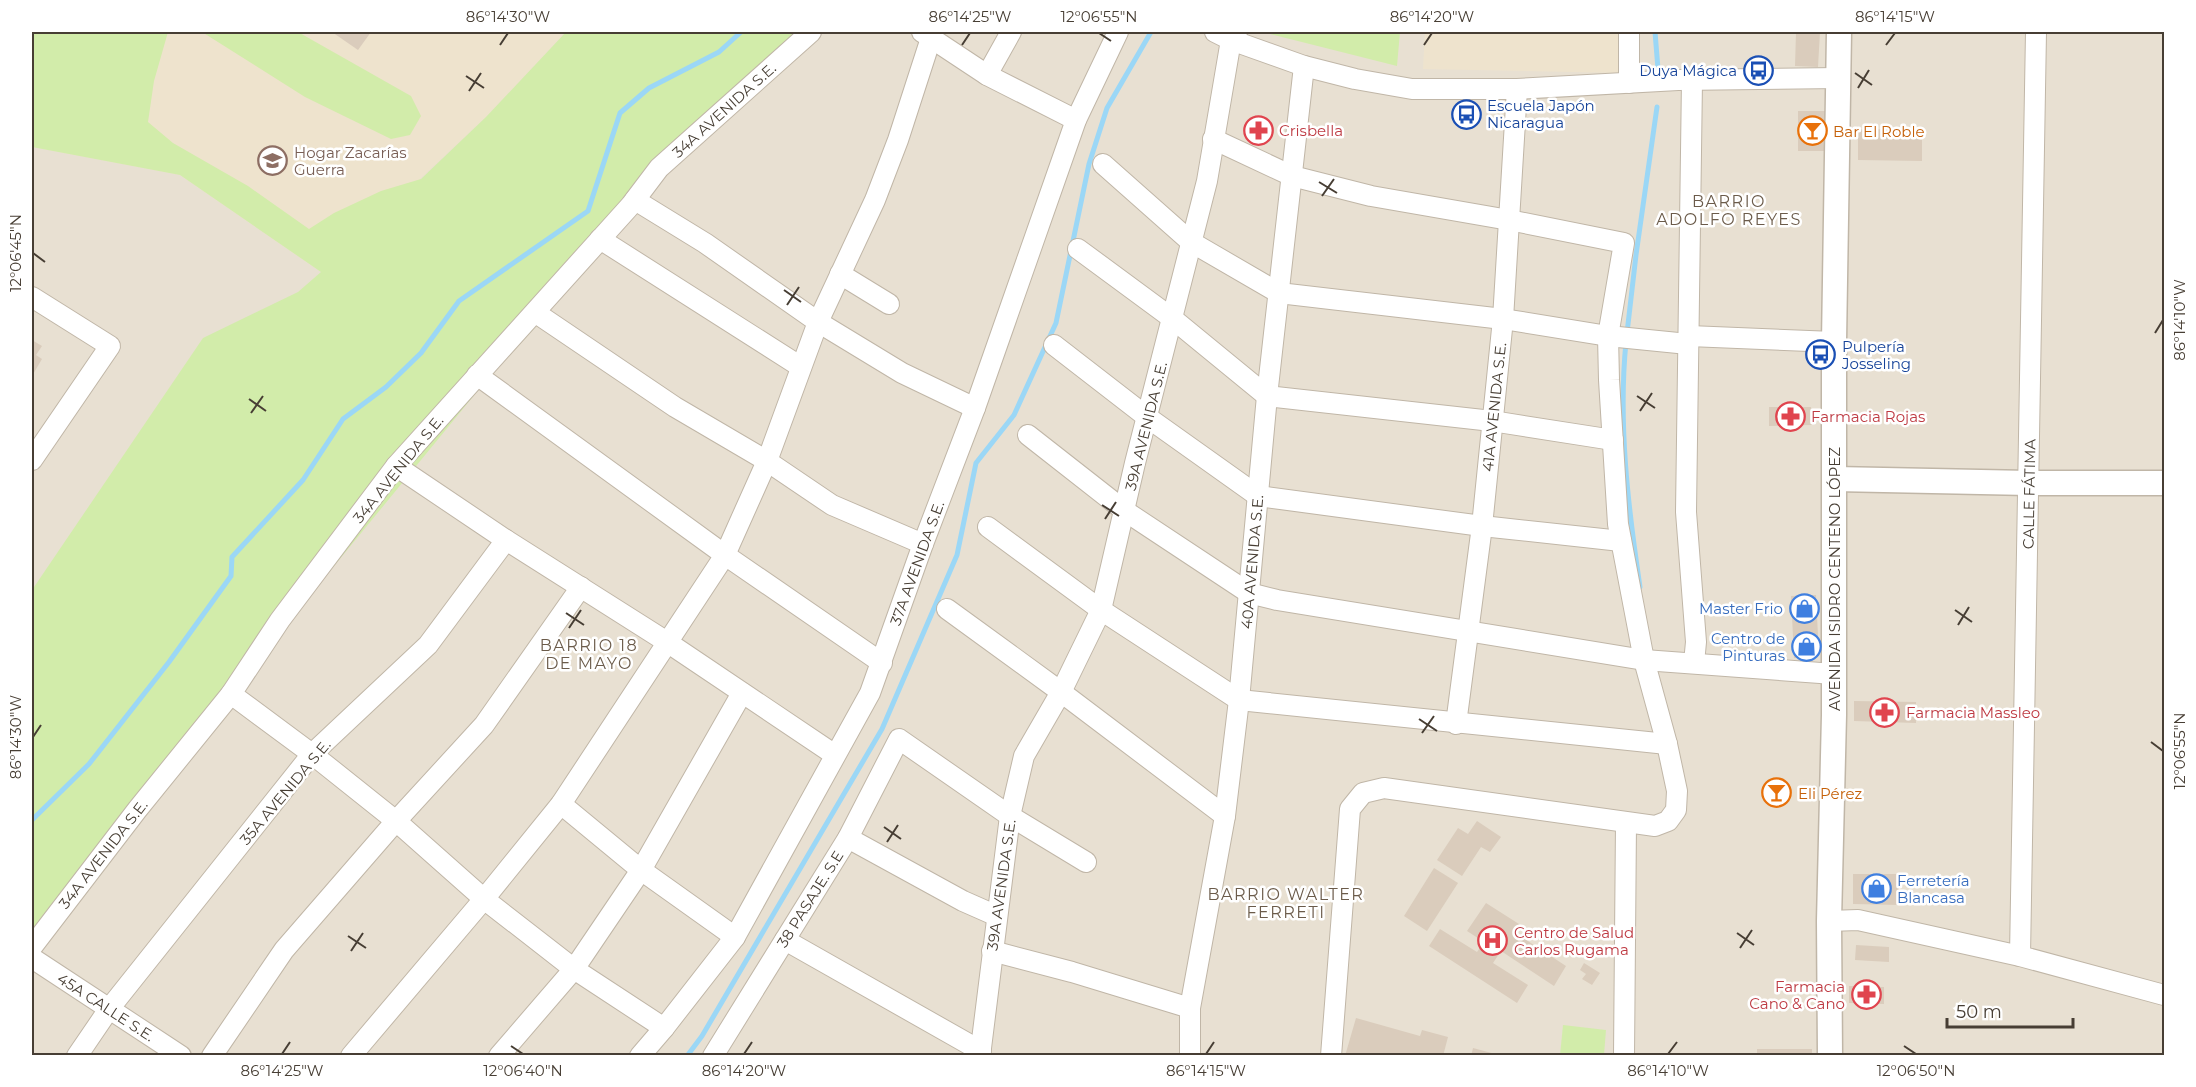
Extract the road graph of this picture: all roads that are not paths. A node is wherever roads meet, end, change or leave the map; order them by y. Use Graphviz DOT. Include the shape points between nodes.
graph roads {
  1 [pos="811,32"];
  2 [pos="1011,32"];
  3 [pos="1118,32"];
  4 [pos="1629,32"];
  5 [pos="1839,32"];
  6 [pos="2036,32"];
  7 [pos="1228,34"];
  8 [pos="926,35"];
  9 [pos="1304,66"];
  10 [pos="987,75"];
  11 [pos="1839,78"];
  12 [pos="1692,80"];
  13 [pos="1629,83"];
  14 [pos="1517,89"];
  15 [pos="1076,120"];
  16 [pos="1213,139"];
  17 [pos="1103,164"];
  18 [pos="1292,176"];
  19 [pos="635,200"];
  20 [pos="1509,220"];
  21 [pos="600,239"];
  22 [pos="1191,242"];
  23 [pos="1078,249"];
  24 [pos="840,274"];
  25 [pos="1279,293"];
  26 [pos="32,297"];
  27 [pos="889,304"];
  28 [pos="536,313"];
  29 [pos="1173,319"];
  30 [pos="1503,319"];
  31 [pos="818,322"];
  32 [pos="1608,336"];
  33 [pos="1689,340"];
  34 [pos="1834,342"];
  35 [pos="1054,345"];
  36 [pos="801,367"];
  37 [pos="477,375"];
  38 [pos="1267,396"];
  39 [pos="975,408"];
  40 [pos="1147,417"];
  41 [pos="1492,421"];
  42 [pos="1028,435"];
  43 [pos="1612,440"];
  44 [pos="32,460"];
  45 [pos="767,461"];
  46 [pos="396,466"];
  47 [pos="1835,479"];
  48 [pos="2029,483"];
  49 [pos="2164,483"];
  50 [pos="1258,496"];
  51 [pos="1125,511"];
  52 [pos="988,526"];
  53 [pos="1482,526"];
  54 [pos="506,540"];
  55 [pos="1621,541"];
  56 [pos="923,544"];
  57 [pos="725,555"];
  58 [pos="581,587"];
  59 [pos="1249,593"];
  60 [pos="947,609"];
  61 [pos="1101,610"];
  62 [pos="1468,632"];
  63 [pos="667,642"];
  64 [pos="1644,660"];
  65 [pos="882,663"];
  66 [pos="1695,663"];
  67 [pos="1834,674"];
  68 [pos="1061,692"];
  69 [pos="742,693"];
  70 [pos="231,694"];
  71 [pos="1239,700"];
  72 [pos="1456,724"];
  73 [pos="1667,744"];
  74 [pos="312,754"];
  75 [pos="835,755"];
  76 [pos="561,804"];
  77 [pos="1010,816"];
  78 [pos="1225,816"];
  79 [pos="396,821"];
  80 [pos="1626,823"];
  81 [pos="848,838"];
  82 [pos="1086,862"];
  83 [pos="640,870"];
  84 [pos="484,899"];
  85 [pos="996,915"];
  86 [pos="1829,921"];
  87 [pos="735,937"];
  88 [pos="785,940"];
  89 [pos="32,947"];
  90 [pos="992,951"];
  91 [pos="2020,956"];
  92 [pos="32,958"];
  93 [pos="574,969"];
  94 [pos="2164,995"];
  95 [pos="1190,1008"];
  96 [pos="109,1009"];
  97 [pos="664,1028"];
  98 [pos="980,1053"];
  99 [pos="1195,1055"];
  100 [pos="77,1056"];
  101 [pos="181,1056"];
  102 [pos="212,1056"];
  103 [pos="351,1056"];
  104 [pos="499,1056"];
  105 [pos="640,1056"];
  106 [pos="713,1056"];
  107 [pos="1330,1056"];
  108 [pos="1624,1056"];
  109 [pos="1830,1056"];
  1 -- 19 [label="street, 34A AVENIDA S.E." via="659,168"];
  2 -- 10 [label="street"];
  3 -- 15 [label="street, 37A AVENIDA S.E."];
  4 -- 13 [label="street"];
  5 -- 11 [label="street, AVENIDA ISIDRO CENTENO LÓPEZ"];
  6 -- 48 [label="street, CALLE FÁTIMA"];
  7 -- 9 [label="street"];
  7 -- 16 [label="street, 39A AVENIDA S.E."];
  8 -- 10 [label="street"];
  8 -- 24 [label="street" via="898,140"];
  9 -- 14 [label="street" via="1412,89"];
  9 -- 18 [label="street, 40A AVENIDA S.E."];
  10 -- 15 [label="street"];
  11 -- 12 [label="street"];
  11 -- 34 [label="street, AVENIDA ISIDRO CENTENO LÓPEZ"];
  12 -- 13 [label="street"];
  12 -- 33 [label="street"];
  13 -- 14 [label="street"];
  14 -- 20 [label="street, 41A AVENIDA S.E."];
  15 -- 39 [label="street, 37A AVENIDA S.E."];
  16 -- 18 [label="street"];
  16 -- 22 [label="street, 39A AVENIDA S.E."];
  17 -- 22 [label="street"];
  18 -- 20 [label="street" via="1371,196"];
  18 -- 25 [label="street, 40A AVENIDA S.E."];
  19 -- 21 [label="street, 34A AVENIDA S.E."];
  19 -- 31 [label="street" via="705,243"];
  20 -- 30 [label="street, 41A AVENIDA S.E."];
  20 -- 32 [label="street" via="1624,243"];
  21 -- 28 [label="street, 34A AVENIDA S.E."];
  21 -- 36 [label="street"];
  22 -- 25 [label="street"];
  22 -- 29 [label="street, 39A AVENIDA S.E."];
  23 -- 29 [label="street"];
  24 -- 27 [label="street"];
  24 -- 31 [label="street"];
  25 -- 30 [label="street"];
  25 -- 38 [label="street, 40A AVENIDA S.E."];
  26 -- 44 [label="street" via="110,346"];
  28 -- 37 [label="street, 34A AVENIDA S.E."];
  28 -- 45 [label="street" via="675,407"];
  29 -- 38 [label="street"];
  29 -- 40 [label="street, 39A AVENIDA S.E."];
  30 -- 32 [label="street"];
  30 -- 41 [label="street, 41A AVENIDA S.E."];
  31 -- 36 [label="street"];
  31 -- 39 [label="street" via="902,373"];
  32 -- 33 [label="street"];
  32 -- 43 [label="street"];
  33 -- 34 [label="street"];
  33 -- 66 [label="street" via="1686,512"];
  34 -- 47 [label="street, AVENIDA ISIDRO CENTENO LÓPEZ"];
  35 -- 40 [label="street"];
  36 -- 45 [label="street"];
  37 -- 46 [label="street, 34A AVENIDA S.E."];
  37 -- 57 [label="street"];
  38 -- 41 [label="street"];
  38 -- 50 [label="street, 40A AVENIDA S.E."];
  39 -- 56 [label="street, 37A AVENIDA S.E."];
  40 -- 50 [label="street"];
  40 -- 51 [label="street, 39A AVENIDA S.E."];
  41 -- 43 [label="street"];
  41 -- 53 [label="street, 41A AVENIDA S.E."];
  42 -- 51 [label="street"];
  43 -- 55 [label="street"];
  45 -- 56 [label="street" via="832,505"];
  45 -- 57 [label="street"];
  46 -- 54 [label="street"];
  46 -- 70 [label="street, 34A AVENIDA S.E." via="280,620"];
  47 -- 48 [label="street"];
  47 -- 67 [label="street, AVENIDA ISIDRO CENTENO LÓPEZ"];
  48 -- 49 [label="street"];
  48 -- 91 [label="street, CALLE FÁTIMA"];
  50 -- 53 [label="street"];
  50 -- 59 [label="street, 40A AVENIDA S.E."];
  51 -- 59 [label="street"];
  51 -- 61 [label="street, 39A AVENIDA S.E."];
  52 -- 61 [label="street"];
  53 -- 55 [label="street"];
  53 -- 62 [label="street, 41A AVENIDA S.E."];
  54 -- 58 [label="street"];
  54 -- 74 [label="street, 35A AVENIDA S.E." via="428,645"];
  55 -- 64 [label="street"];
  56 -- 65 [label="street, 37A AVENIDA S.E."];
  57 -- 63 [label="street"];
  57 -- 65 [label="street"];
  58 -- 63 [label="street"];
  58 -- 79 [label="street" via="484,725"];
  59 -- 62 [label="street"];
  59 -- 71 [label="street, 40A AVENIDA S.E."];
  60 -- 68 [label="street"];
  61 -- 68 [label="street, 39A AVENIDA S.E."];
  61 -- 71 [label="street"];
  62 -- 64 [label="street"];
  62 -- 72 [label="street, 41A AVENIDA S.E."];
  63 -- 69 [label="street"];
  63 -- 76 [label="street"];
  64 -- 66 [label="street"];
  64 -- 73 [label="street"];
  65 -- 75 [label="street, 37A AVENIDA S.E."];
  66 -- 67 [label="street"];
  67 -- 86 [label="street, AVENIDA ISIDRO CENTENO LÓPEZ"];
  68 -- 77 [label="street, 39A AVENIDA S.E." via="1024,756"];
  68 -- 78 [label="street"];
  69 -- 75 [label="street"];
  69 -- 83 [label="street"];
  70 -- 74 [label="street"];
  70 -- 89 [label="street, 34A AVENIDA S.E."];
  71 -- 72 [label="street"];
  71 -- 78 [label="street, 40A AVENIDA S.E."];
  72 -- 73 [label="street"];
  73 -- 80 [label="street" via="1677,791 1676,810 1668,821 1655,826"];
  74 -- 79 [label="street"];
  74 -- 96 [label="street, 35A AVENIDA S.E."];
  75 -- 87 [label="street, 37A AVENIDA S.E."];
  76 -- 83 [label="street"];
  76 -- 84 [label="street"];
  77 -- 81 [label="street, 38 PASAJE. S.E" via="899,739"];
  77 -- 82 [label="street"];
  77 -- 85 [label="street, 39A AVENIDA S.E."];
  78 -- 95 [label="street, 40A AVENIDA S.E."];
  79 -- 84 [label="street"];
  79 -- 102 [label="street" via="284,950"];
  80 -- 107 [label="street" via="1384,788 1363,792 1350,809"];
  80 -- 108 [label="street"];
  81 -- 85 [label="street" via="963,902"];
  81 -- 88 [label="street, 38 PASAJE. S.E"];
  83 -- 87 [label="street"];
  83 -- 93 [label="street"];
  84 -- 93 [label="street"];
  84 -- 103 [label="street"];
  85 -- 90 [label="street, 39A AVENIDA S.E."];
  86 -- 91 [label="street" via="1858,920"];
  86 -- 109 [label="street, AVENIDA ISIDRO CENTENO LÓPEZ"];
  87 -- 97 [label="street, 37A AVENIDA S.E."];
  88 -- 98 [label="street"];
  88 -- 106 [label="street, 38 PASAJE. S.E"];
  90 -- 95 [label="street"];
  90 -- 98 [label="street, 39A AVENIDA S.E."];
  91 -- 94 [label="street"];
  92 -- 96 [label="street, 45A CALLE S.E."];
  93 -- 97 [label="street"];
  93 -- 104 [label="street"];
  95 -- 99 [label="street, 40A AVENIDA S.E."];
  96 -- 100 [label="street, 35A AVENIDA S.E."];
  96 -- 101 [label="street, 45A CALLE S.E."];
  97 -- 105 [label="street, 37A AVENIDA S.E."];
}
